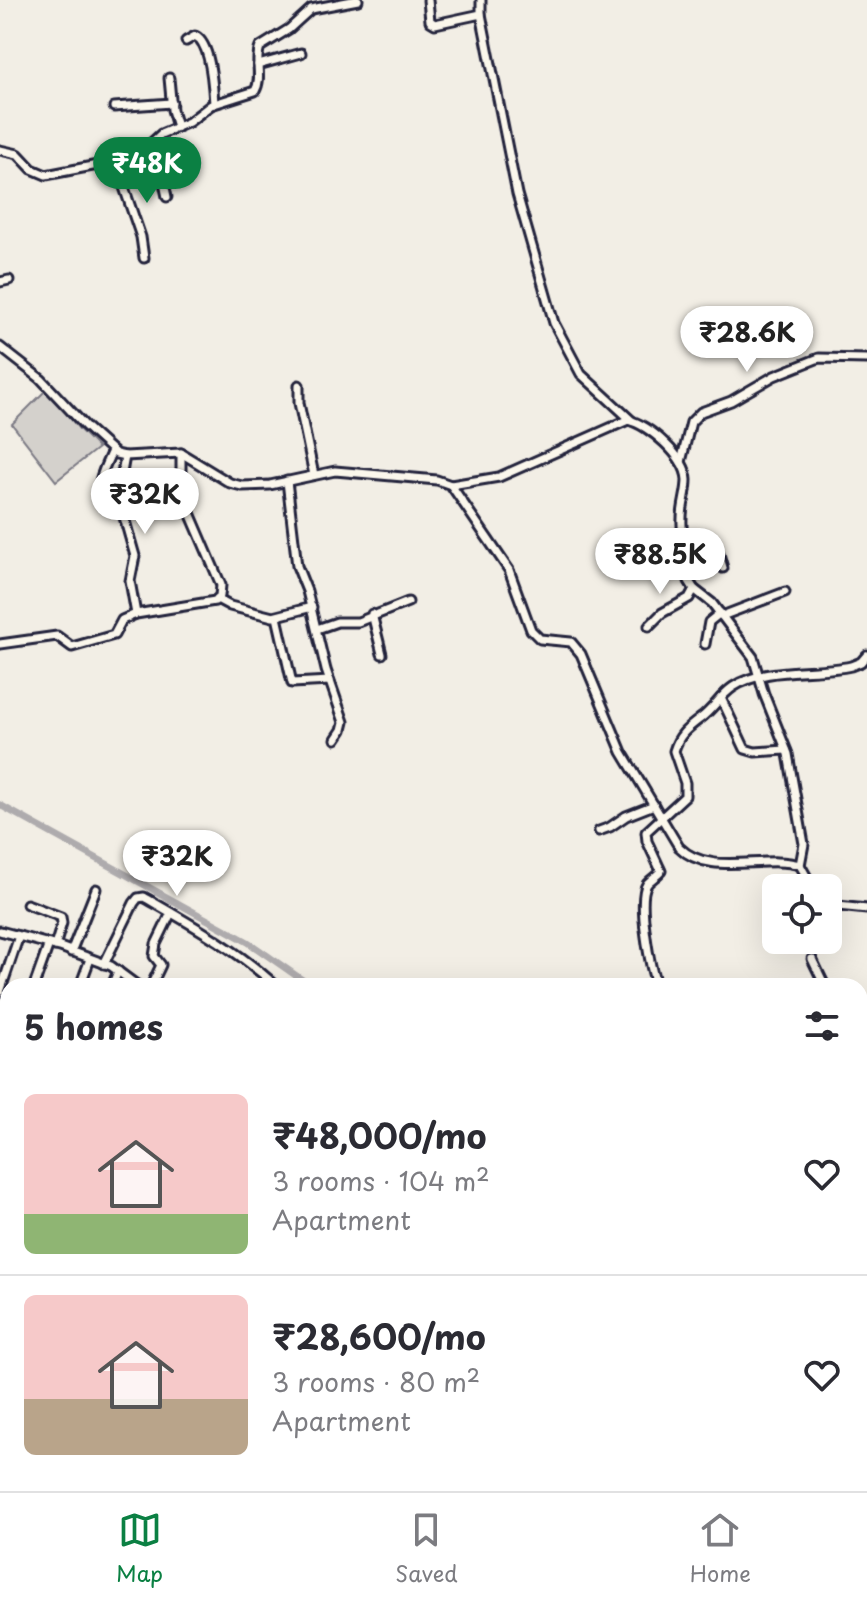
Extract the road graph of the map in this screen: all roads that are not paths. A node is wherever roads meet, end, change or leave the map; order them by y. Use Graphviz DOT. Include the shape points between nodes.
graph roads {
  1 [pos="358,0"];
  2 [pos="428,0"];
  3 [pos="481,0"];
  4 [pos="346,1"];
  5 [pos="481,14"];
  6 [pos="186,41"];
  7 [pos="301,53"];
  8 [pos="258,65"];
  9 [pos="169,78"];
  10 [pos="172,103"];
  11 [pos="214,104"];
  12 [pos="114,107"];
  13 [pos="177,127"];
  14 [pos="0,150"];
  15 [pos="138,155"];
  16 [pos="115,161"];
  17 [pos="167,197"];
  18 [pos="144,258"];
  19 [pos="9,280"];
  20 [pos="0,282"];
  21 [pos="0,347"];
  22 [pos="867,359"];
  23 [pos="299,385"];
  24 [pos="632,421"];
  25 [pos="112,451"];
  26 [pos="181,453"];
  27 [pos="125,456"];
  28 [pos="681,462"];
  29 [pos="314,475"];
  30 [pos="287,481"];
  31 [pos="451,485"];
  32 [pos="118,501"];
  33 [pos="683,536"];
  34 [pos="723,568"];
  35 [pos="694,589"];
  36 [pos="785,592"];
  37 [pos="217,599"];
  38 [pos="408,602"];
  39 [pos="312,607"];
  40 [pos="136,614"];
  41 [pos="372,614"];
  42 [pos="721,615"];
  43 [pos="277,617"];
  44 [pos="649,626"];
  45 [pos="317,629"];
  46 [pos="0,644"];
  47 [pos="705,644"];
  48 [pos="382,654"];
  49 [pos="867,655"];
  50 [pos="759,678"];
  51 [pos="330,681"];
  52 [pos="721,698"];
  53 [pos="336,739"];
  54 [pos="786,750"];
  55 [pos="654,805"];
  56 [pos="661,817"];
  57 [pos="599,831"];
  58 [pos="800,865"];
  59 [pos="805,874"];
  60 [pos="96,889"];
  61 [pos="27,904"];
  62 [pos="842,906"];
  63 [pos="867,909"];
  64 [pos="171,913"];
  65 [pos="0,931"];
  66 [pos="19,936"];
  67 [pos="52,945"];
  68 [pos="71,952"];
  69 [pos="90,959"];
  70 [pos="812,959"];
  71 [pos="104,964"];
  72 [pos="118,971"];
  73 [pos="5,978"];
  74 [pos="38,978"];
  75 [pos="83,978"];
  76 [pos="115,978"];
  77 [pos="127,978"];
  78 [pos="155,978"];
  79 [pos="267,978"];
  80 [pos="655,978"];
  81 [pos="821,978"];
  1 -- 4 [label="street"];
  2 -- 5 [label="street" via="435,24"];
  3 -- 5 [label="street"];
  4 -- 8 [label="street" via="307,11 260,47"];
  5 -- 24 [label="street" via="517,194 554,323 581,374"];
  6 -- 11 [label="street" via="201,38"];
  7 -- 8 [label="street"];
  8 -- 11 [label="street" via="255,91"];
  9 -- 10 [label="street"];
  10 -- 12 [label="street"];
  10 -- 13 [label="street"];
  11 -- 13 [label="street"];
  13 -- 15 [label="street"];
  14 -- 16 [label="street" via="18,154 46,175"];
  15 -- 16 [label="street"];
  15 -- 17 [label="street" via="159,160"];
  16 -- 18 [label="street"];
  19 -- 20 [label="street"];
  21 -- 25 [label="street" via="41,379"];
  22 -- 28 [label="street" via="819,358 696,415"];
  23 -- 29 [label="street"];
  24 -- 28 [label="street"];
  24 -- 31 [label="street" via="499,477"];
  25 -- 27 [label="street"];
  25 -- 32 [label="street" via="99,498 103,503"];
  26 -- 27 [label="street"];
  26 -- 30 [label="street" via="230,483 261,486"];
  26 -- 37 [label="street" via="181,492 221,585"];
  27 -- 32 [label="street"];
  28 -- 33 [label="street" via="687,480"];
  29 -- 30 [label="street"];
  29 -- 31 [label="street" via="342,471"];
  30 -- 39 [label="street" via="297,566"];
  31 -- 55 [label="street" via="509,570 531,630 540,639 571,642 581,654 622,752"];
  32 -- 40 [label="street" via="135,556 130,581"];
  33 -- 34 [label="street" via="707,538"];
  33 -- 35 [label="street"];
  35 -- 42 [label="street"];
  35 -- 44 [label="street"];
  36 -- 42 [label="street"];
  37 -- 40 [label="street"];
  37 -- 43 [label="street"];
  38 -- 41 [label="street"];
  39 -- 43 [label="street"];
  39 -- 45 [label="street"];
  40 -- 46 [label="street" via="122,620 114,635 84,645 68,646 52,636"];
  41 -- 45 [label="street" via="358,622"];
  41 -- 48 [label="street"];
  42 -- 47 [label="street" via="710,620"];
  42 -- 50 [label="street" via="753,657"];
  43 -- 51 [label="street" via="292,683"];
  45 -- 51 [label="street"];
  49 -- 50 [label="street" via="841,668"];
  50 -- 52 [label="street" via="738,684"];
  50 -- 54 [label="street"];
  51 -- 53 [label="street" via="344,722"];
  52 -- 54 [label="street" via="745,749"];
  52 -- 56 [label="street" via="686,728 675,747 686,792 680,804"];
  54 -- 58 [label="street" via="804,844"];
  55 -- 56 [label="street"];
  55 -- 57 [label="street"];
  56 -- 58 [label="street" via="679,847 696,858"];
  56 -- 80 [label="street" via="646,836 661,871 645,892 644,935"];
  58 -- 59 [label="street"];
  60 -- 68 [label="street"];
  61 -- 67 [label="street" via="61,917"];
  62 -- 63 [label="street"];
  64 -- 71 [label="street" via="138,898"];
  64 -- 78 [label="street" via="156,944 154,956 161,965"];
  64 -- 79 [label="street"];
  65 -- 66 [label="street"];
  66 -- 67 [label="street"];
  66 -- 73 [label="street"];
  67 -- 68 [label="street"];
  67 -- 74 [label="street"];
  68 -- 69 [label="street"];
  69 -- 71 [label="street"];
  69 -- 75 [label="street"];
  70 -- 81 [label="street"];
  71 -- 72 [label="street"];
  72 -- 76 [label="street"];
  72 -- 77 [label="street"];
}
